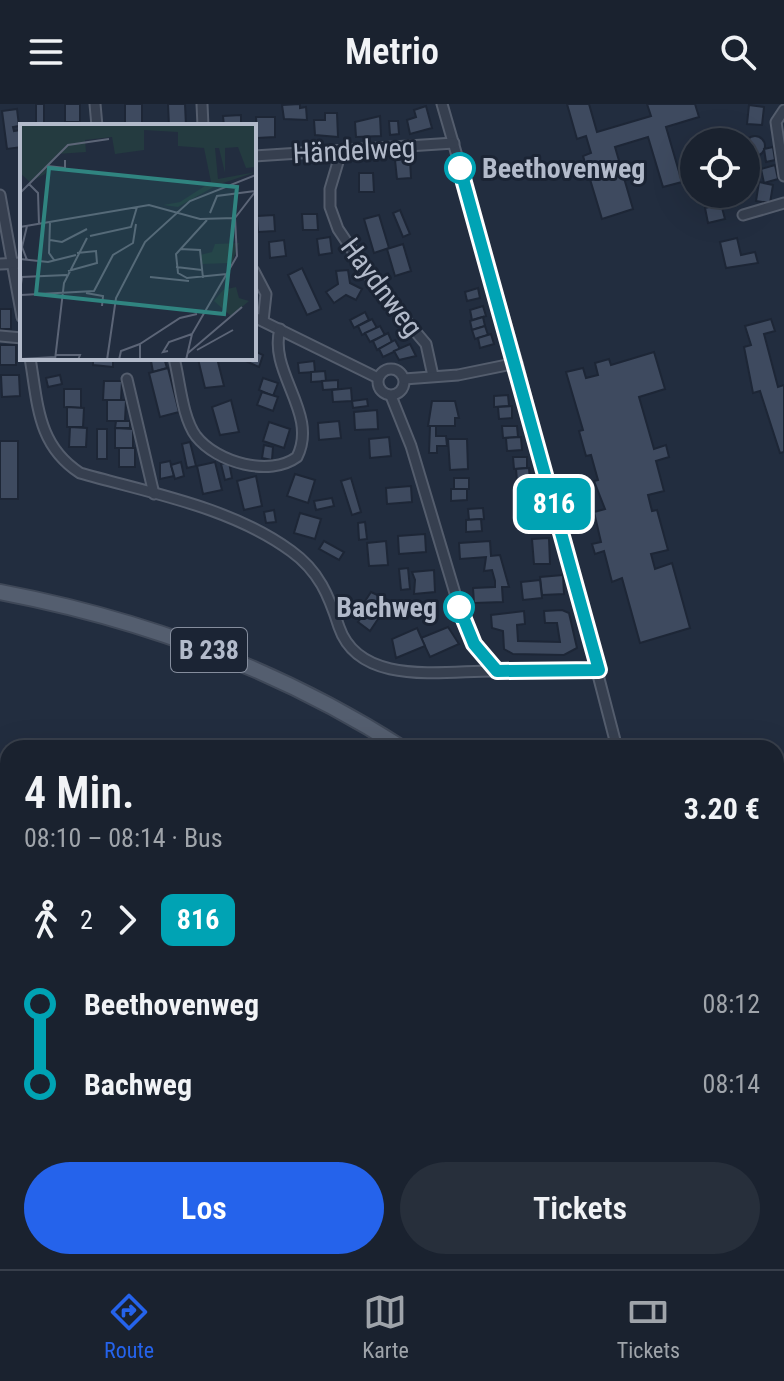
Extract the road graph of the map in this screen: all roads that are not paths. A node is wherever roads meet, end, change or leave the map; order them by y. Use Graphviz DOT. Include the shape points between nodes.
graph roads {
  1 [pos="95,104"];
  2 [pos="202,104"];
  3 [pos="442,104"];
  4 [pos="784,110"];
  5 [pos="97,124"];
  6 [pos="203,124"];
  7 [pos="454,143"];
  8 [pos="341,152"];
  9 [pos="256,156"];
  10 [pos="784,176"];
  11 [pos="0,195"];
  12 [pos="784,203"];
  13 [pos="743,215"];
  14 [pos="17,263"];
  15 [pos="0,264"];
  16 [pos="256,275"];
  17 [pos="20,295"];
  18 [pos="258,319"];
  19 [pos="280,329"];
  20 [pos="0,336"];
  21 [pos="20,338"];
  22 [pos="30,360"];
  23 [pos="174,360"];
  24 [pos="517,363"];
  25 [pos="433,376"];
  26 [pos="378,378"];
  27 [pos="127,379"];
  28 [pos="404,379"];
  29 [pos="391,396"];
  30 [pos="154,494"];
  31 [pos="0,592"];
  32 [pos="599,670"];
  33 [pos="497,671"];
  34 [pos="388,740"];
  35 [pos="615,740"];
  1 -- 5 [label="street"];
  2 -- 6 [label="street"];
  3 -- 7 [label="street"];
  4 -- 10 [label="street" via="776,122"];
  7 -- 8 [label="street, Händelweg"];
  7 -- 24 [label="street"];
  8 -- 9 [label="street, Händelweg"];
  8 -- 25 [label="street, Haydnweg" via="330,189 338,229 375,284 426,344"];
  11 -- 14 [label="street"];
  12 -- 13 [label="street"];
  14 -- 15 [label="street"];
  14 -- 17 [label="street"];
  16 -- 18 [label="street" via="266,294"];
  18 -- 19 [label="street"];
  19 -- 23 [label="street" via="276,345 305,432 297,457 287,464 252,465 211,450 195,435"];
  19 -- 26 [label="street"];
  20 -- 21 [label="street"];
  22 -- 30 [label="street" via="43,426 58,458 80,473"];
  24 -- 25 [label="street"];
  24 -- 32 [label="street"];
  25 -- 28 [label="street"];
  26 -- 28 [label="street" via="394,369"];
  26 -- 29 [label="street" via="379,389"];
  27 -- 30 [label="street"];
  28 -- 29 [label="street" via="401,391"];
  29 -- 33 [label="street" via="466,630"];
  30 -- 33 [label="street" via="207,510 291,551 319,579 341,633 363,660 394,670"];
  31 -- 34 [label="main road, B 238" via="98,613 206,649 308,695"];
  32 -- 33 [label="street"];
  32 -- 35 [label="street"];
}
